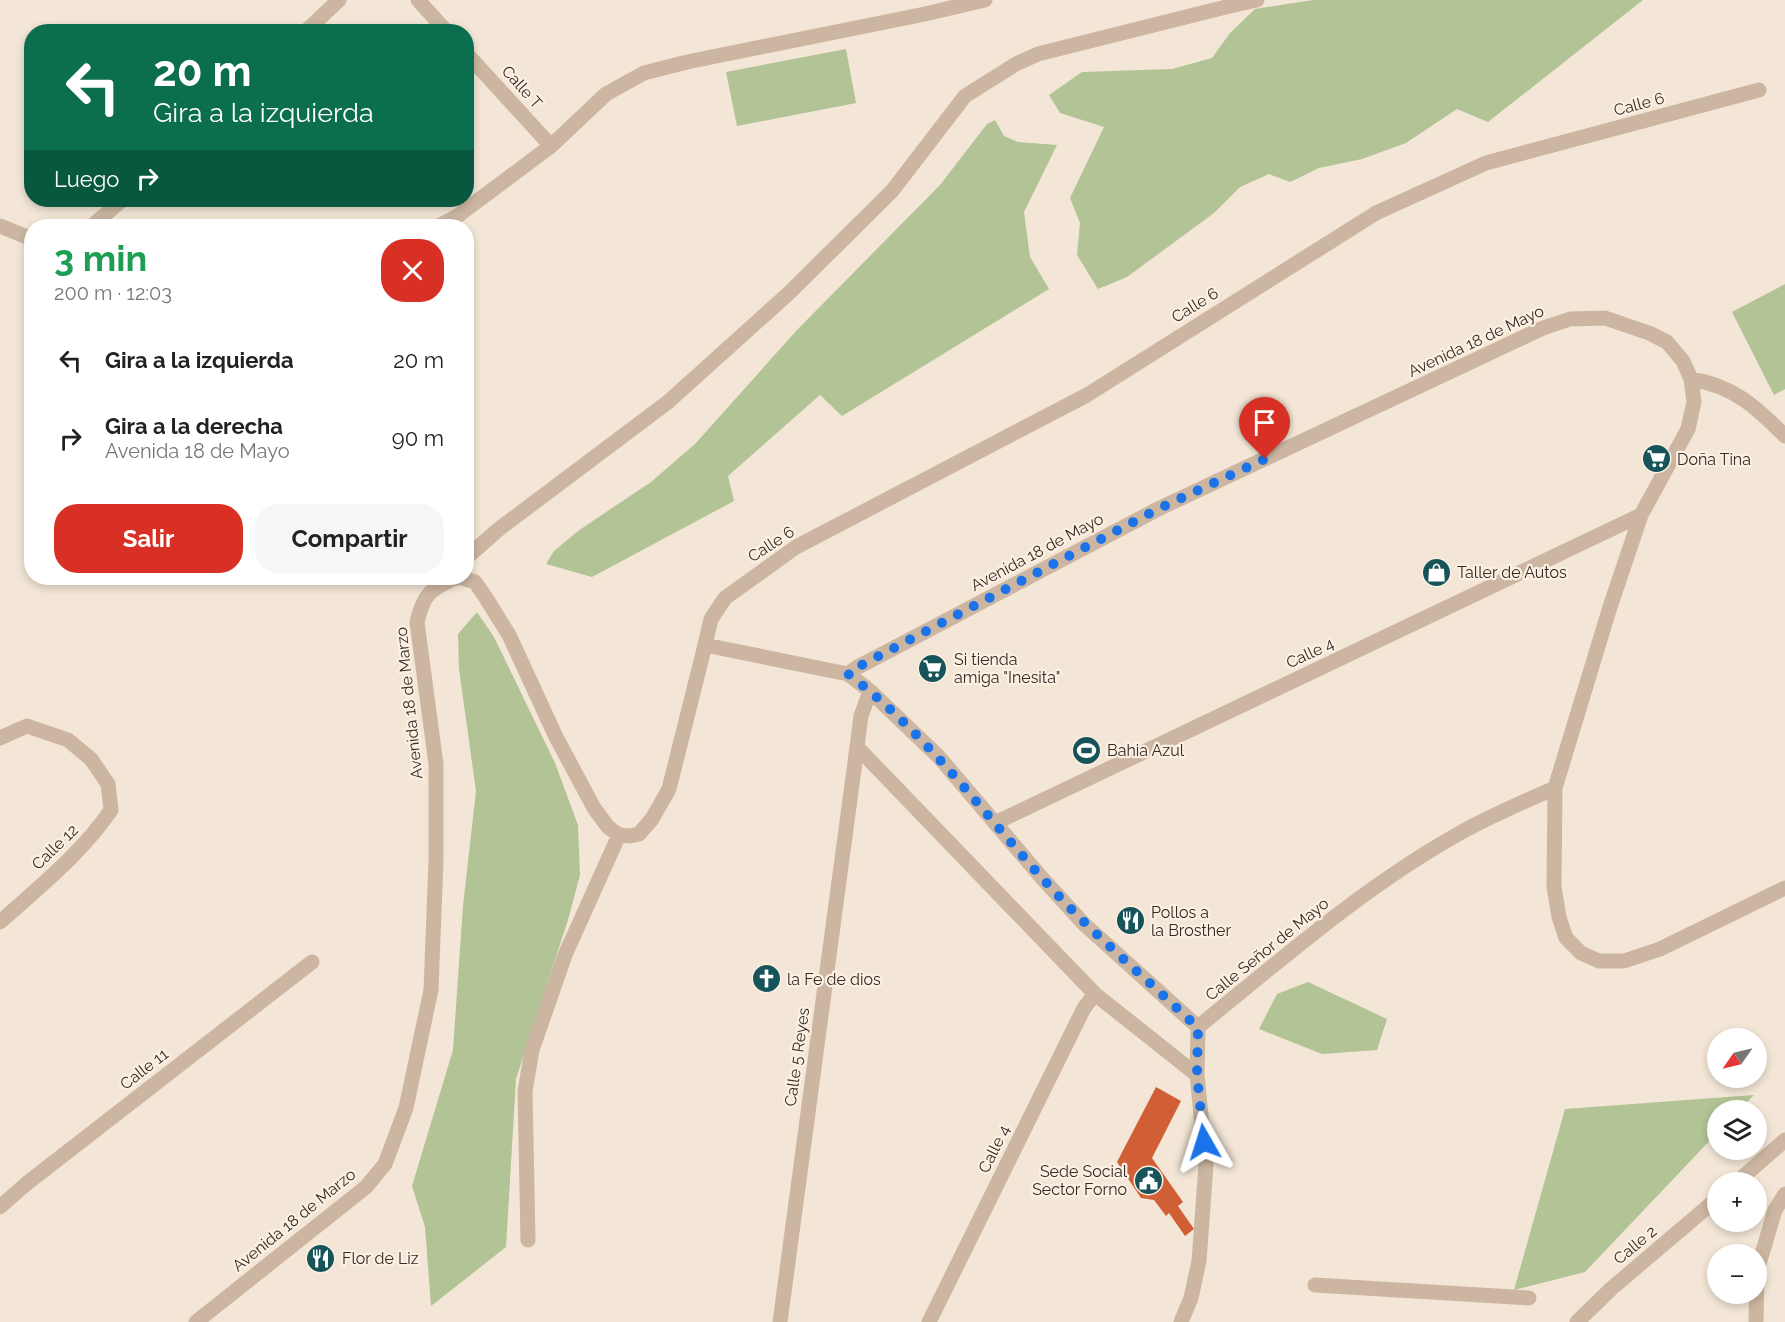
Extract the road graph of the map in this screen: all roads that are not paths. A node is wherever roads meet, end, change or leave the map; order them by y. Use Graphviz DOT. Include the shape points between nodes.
graph roads {
  1 [pos="339,0"];
  2 [pos="418,0"];
  3 [pos="985,0"];
  4 [pos="1257,0"];
  5 [pos="1232,2"];
  6 [pos="314,24"];
  7 [pos="440,24"];
  8 [pos="474,62"];
  9 [pos="1759,90"];
  10 [pos="551,146"];
  11 [pos="474,204"];
  12 [pos="114,207"];
  13 [pos="469,207"];
  14 [pos="100,219"];
  15 [pos="452,219"];
  16 [pos="0,226"];
  17 [pos="24,236"];
  18 [pos="1691,379"];
  19 [pos="1785,436"];
  20 [pos="1641,515"];
  21 [pos="474,551"];
  22 [pos="474,582"];
  23 [pos="439,585"];
  24 [pos="705,645"];
  25 [pos="848,674"];
  26 [pos="870,691"];
  27 [pos="0,738"];
  28 [pos="856,747"];
  29 [pos="1555,788"];
  30 [pos="994,823"];
  31 [pos="618,835"];
  32 [pos="1785,888"];
  33 [pos="0,922"];
  34 [pos="312,962"];
  35 [pos="1095,994"];
  36 [pos="1198,1028"];
  37 [pos="1197,1075"];
  38 [pos="1785,1140"];
  39 [pos="1748,1172"];
  40 [pos="1785,1194"];
  41 [pos="0,1207"];
  42 [pos="1707,1207"];
  43 [pos="528,1240"];
  44 [pos="1315,1285"];
  45 [pos="1529,1298"];
  46 [pos="196,1322"];
  47 [pos="780,1322"];
  48 [pos="929,1322"];
  49 [pos="1181,1322"];
  50 [pos="1577,1322"];
  51 [pos="1756,1322"];
  1 -- 6 [label="street"];
  2 -- 7 [label="street"];
  3 -- 10 [label="street" via="644,73 606,94"];
  4 -- 5 [label="street"];
  5 -- 21 [label="street" via="1038,54 965,96 892,191 789,293 668,402"];
  8 -- 10 [label="street, Calle T"];
  9 -- 24 [label="street, Calle 6" via="1486,163 1376,213 1087,395 796,548 725,598 711,620"];
  10 -- 11 [label="street"];
  12 -- 14 [label="street"];
  13 -- 15 [label="street"];
  16 -- 17 [label="street"];
  18 -- 19 [label="street" via="1719,385 1754,405"];
  18 -- 20 [label="street, Avenida 18 de Mayo" via="1694,402 1688,429"];
  18 -- 25 [label="street, Avenida 18 de Mayo" via="1683,361 1667,342 1649,333 1605,318 1570,319 1552,325 1158,509"];
  20 -- 29 [label="street, Avenida 18 de Mayo"];
  20 -- 30 [label="street, Calle 4"];
  22 -- 31 [label="street, Avenida 18 de Marzo" via="509,635 594,808"];
  23 -- 46 [label="street, Avenida 18 de Marzo" via="421,606 417,622 436,764 436,860 430,990 406,1108 385,1164 366,1187"];
  24 -- 25 [label="street"];
  24 -- 31 [label="street" via="669,789 639,834"];
  25 -- 26 [label="street"];
  26 -- 28 [label="street, Calle 5 Reyes"];
  26 -- 30 [label="street" via="939,757"];
  27 -- 33 [label="street, Calle 12" via="27,726 68,740 91,759 108,784 111,810 70,859"];
  28 -- 35 [label="street"];
  28 -- 47 [label="street, Calle 5 Reyes"];
  29 -- 32 [label="street, Avenida 18 de Mayo" via="1554,886 1559,917 1566,938 1581,953 1599,961 1624,962 1660,949"];
  29 -- 36 [label="street, Calle Señor de Mayo" via="1460,833 1395,874 1308,937"];
  30 -- 36 [label="street" via="1084,924"];
  31 -- 43 [label="street" via="565,955 532,1050 525,1091"];
  34 -- 41 [label="street, Calle 11"];
  35 -- 37 [label="street"];
  35 -- 48 [label="street, Calle 4" via="1084,1008"];
  36 -- 37 [label="street"];
  37 -- 49 [label="street" via="1206,1165 1199,1261"];
  38 -- 39 [label="street"];
  40 -- 51 [label="street" via="1775,1209 1757,1271"];
  42 -- 50 [label="street, Calle 2"];
  44 -- 45 [label="street"];
}
